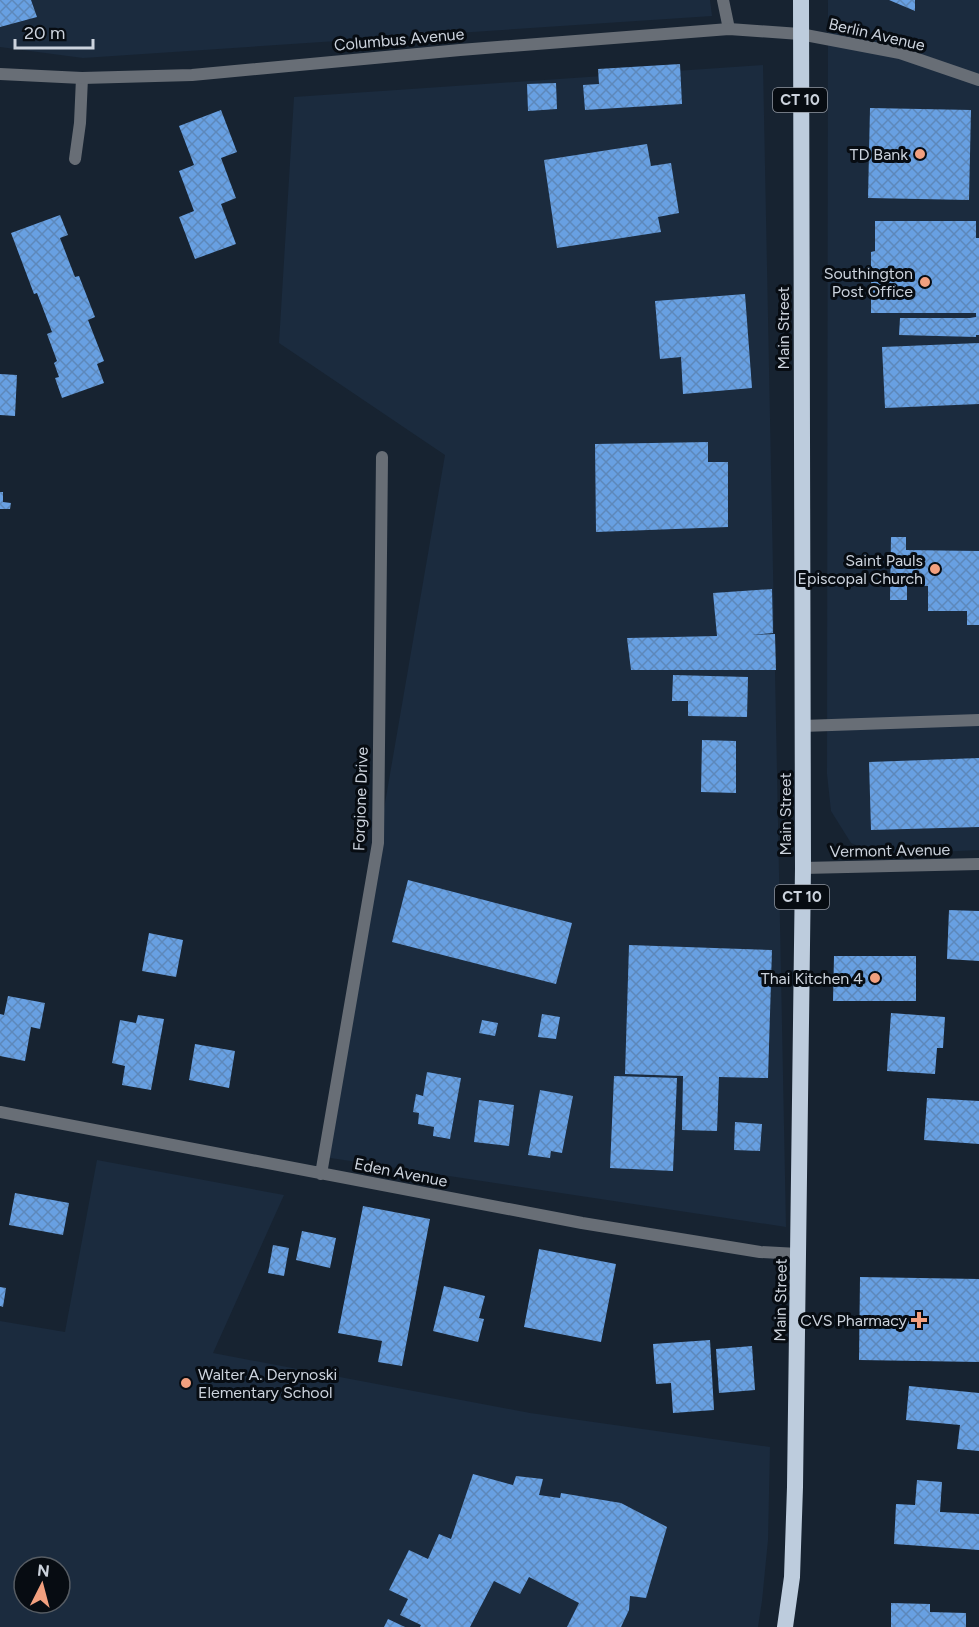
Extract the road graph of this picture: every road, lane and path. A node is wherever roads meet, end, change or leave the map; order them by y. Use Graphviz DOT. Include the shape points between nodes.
graph roads {
  1 [pos="723,0"];
  2 [pos="801,0"];
  3 [pos="729,29"];
  4 [pos="800,34"];
  5 [pos="0,74"];
  6 [pos="82,78"];
  7 [pos="979,80"];
  8 [pos="75,159"];
  9 [pos="382,457"];
  10 [pos="979,720"];
  11 [pos="802,726"];
  12 [pos="979,864"];
  13 [pos="803,868"];
  14 [pos="0,1113"];
  15 [pos="321,1174"];
  16 [pos="798,1254"];
  17 [pos="785,1627"];
  1 -- 3 [label="street"];
  2 -- 4 [label="highway, Main Street / CT 10"];
  3 -- 4 [label="street, Columbus Avenue"];
  3 -- 6 [label="street, Columbus Avenue" via="192,75"];
  4 -- 7 [label="street, Berlin Avenue" via="900,53"];
  4 -- 11 [label="highway, Main Street / CT 10"];
  5 -- 6 [label="street, Columbus Avenue"];
  6 -- 8 [label="street"];
  9 -- 15 [label="street, Forgione Drive" via="378,843"];
  10 -- 11 [label="street"];
  11 -- 13 [label="highway, Main Street / CT 10"];
  12 -- 13 [label="street, Vermont Avenue"];
  13 -- 16 [label="highway, Main Street / CT 10"];
  14 -- 15 [label="street, Eden Avenue"];
  15 -- 16 [label="street, Eden Avenue" via="582,1223 760,1252"];
  16 -- 17 [label="highway, Main Street / CT 10" via="792,1577"];
}
